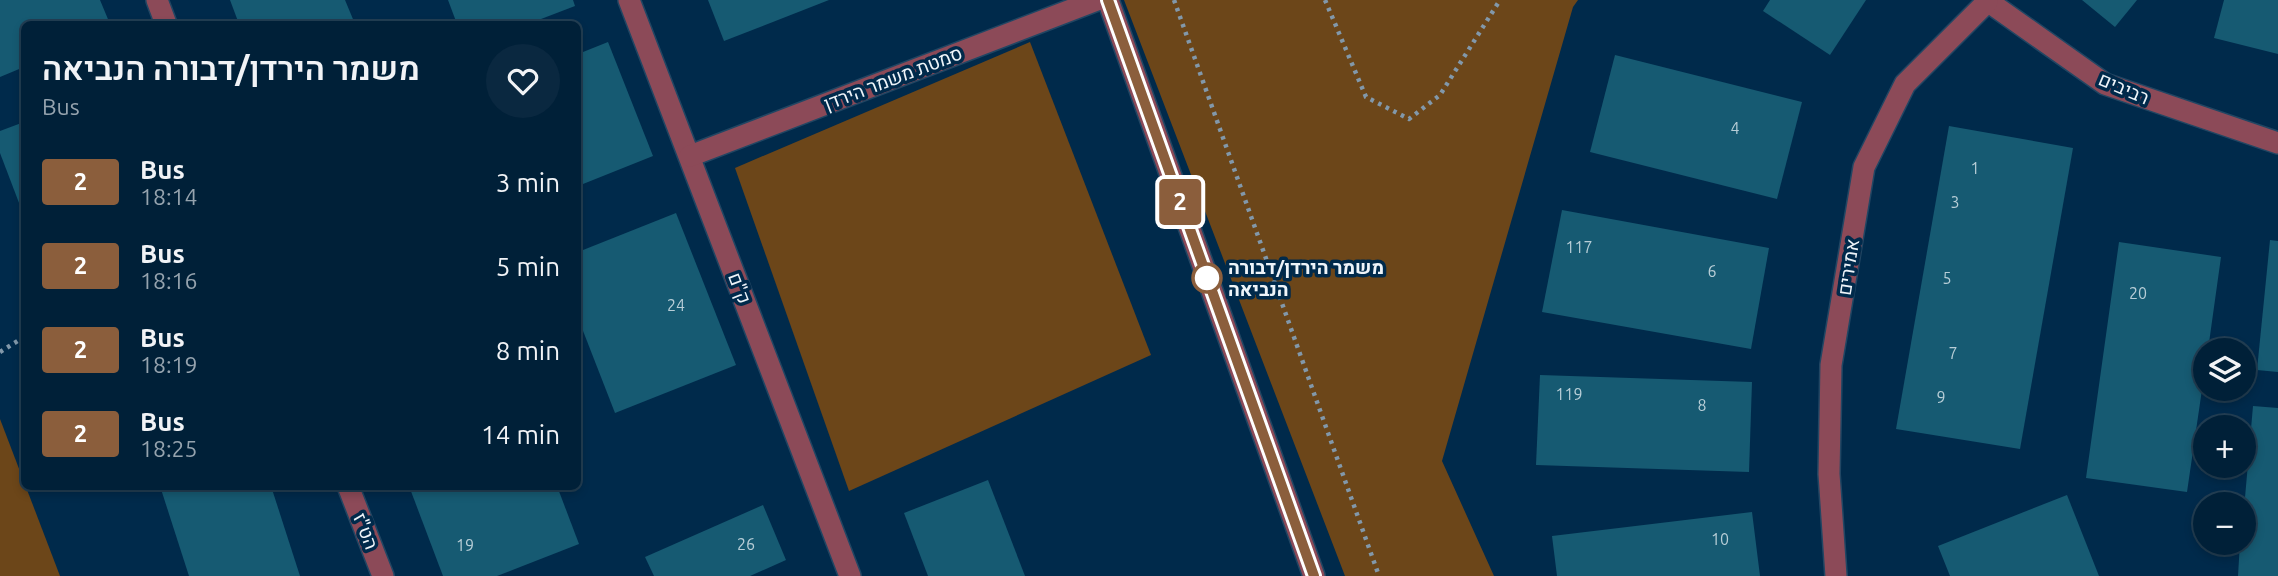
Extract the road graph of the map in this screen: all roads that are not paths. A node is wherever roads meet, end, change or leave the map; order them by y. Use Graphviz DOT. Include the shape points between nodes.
graph roads {
  1 [pos="157,0"];
  2 [pos="629,0"];
  3 [pos="1097,0"];
  4 [pos="1108,0"];
  5 [pos="1987,1"];
  6 [pos="165,21"];
  7 [pos="2278,143"];
  8 [pos="690,156"];
  9 [pos="350,490"];
  10 [pos="383,576"];
  11 [pos="850,576"];
  12 [pos="1314,576"];
  13 [pos="1836,576"];
  1 -- 6 [label="street"];
  2 -- 8 [label="street, ק\"ם"];
  3 -- 8 [label="street, סמטת משמר הירדן"];
  4 -- 12 [label="street"];
  5 -- 7 [label="street, רביבים" via="2105,84"];
  5 -- 13 [label="street, אמירים" via="1905,84 1864,167 1831,365 1829,474"];
  8 -- 11 [label="street, ק\"ם"];
  9 -- 10 [label="street, הט\"ז"];
}
